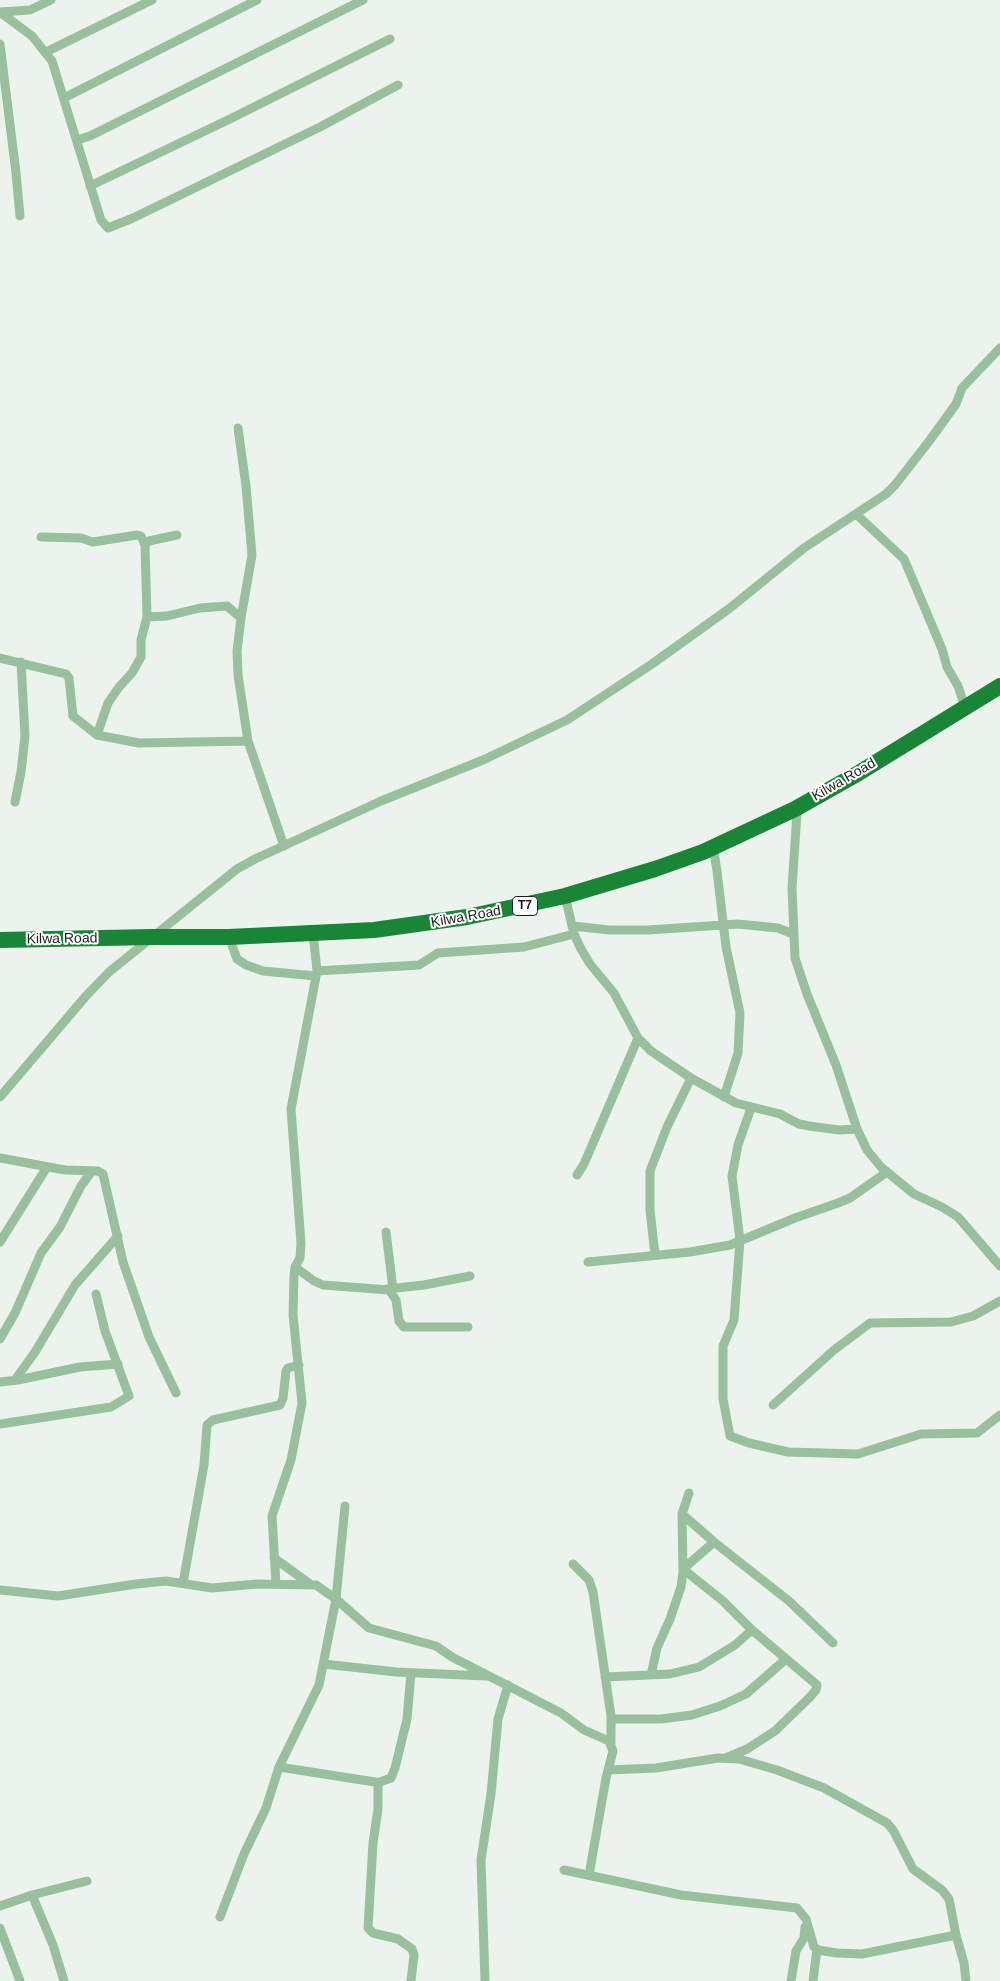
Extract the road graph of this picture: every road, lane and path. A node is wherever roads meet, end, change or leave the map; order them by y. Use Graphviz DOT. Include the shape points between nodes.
graph roads {
  1 [pos="51,0"];
  2 [pos="152,0"];
  3 [pos="257,0"];
  4 [pos="363,0"];
  5 [pos="0,12"];
  6 [pos="390,39"];
  7 [pos="0,44"];
  8 [pos="46,52"];
  9 [pos="398,85"];
  10 [pos="64,98"];
  11 [pos="77,140"];
  12 [pos="90,186"];
  13 [pos="20,216"];
  14 [pos="1000,348"];
  15 [pos="238,428"];
  16 [pos="856,514"];
  17 [pos="177,535"];
  18 [pos="41,537"];
  19 [pos="145,545"];
  20 [pos="147,617"];
  21 [pos="241,618"];
  22 [pos="0,658"];
  23 [pos="21,662"];
  24 [pos="1000,686"];
  25 [pos="965,707"];
  26 [pos="97,735"];
  27 [pos="248,741"];
  28 [pos="16,802"];
  29 [pos="795,809"];
  30 [pos="284,846"];
  31 [pos="713,847"];
  32 [pos="565,896"];
  33 [pos="722,925"];
  34 [pos="574,930"];
  35 [pos="313,934"];
  36 [pos="793,934"];
  37 [pos="152,937"];
  38 [pos="228,937"];
  39 [pos="0,940"];
  40 [pos="316,973"];
  41 [pos="638,1038"];
  42 [pos="691,1078"];
  43 [pos="0,1097"];
  44 [pos="724,1097"];
  45 [pos="751,1108"];
  46 [pos="857,1129"];
  47 [pos="0,1158"];
  48 [pos="47,1167"];
  49 [pos="92,1170"];
  50 [pos="887,1172"];
  51 [pos="577,1175"];
  52 [pos="386,1232"];
  53 [pos="118,1236"];
  54 [pos="740,1240"];
  55 [pos="0,1242"];
  56 [pos="655,1255"];
  57 [pos="588,1262"];
  58 [pos="1000,1266"];
  59 [pos="295,1267"];
  60 [pos="470,1276"];
  61 [pos="390,1289"];
  62 [pos="96,1294"];
  63 [pos="1000,1301"];
  64 [pos="468,1327"];
  65 [pos="0,1339"];
  66 [pos="118,1364"];
  67 [pos="299,1365"];
  68 [pos="15,1380"];
  69 [pos="0,1382"];
  70 [pos="176,1393"];
  71 [pos="773,1405"];
  72 [pos="1000,1414"];
  73 [pos="0,1424"];
  74 [pos="689,1493"];
  75 [pos="345,1506"];
  76 [pos="682,1514"];
  77 [pos="714,1542"];
  78 [pos="274,1558"];
  79 [pos="573,1564"];
  80 [pos="683,1569"];
  81 [pos="183,1583"];
  82 [pos="276,1584"];
  83 [pos="310,1584"];
  84 [pos="0,1590"];
  85 [pos="336,1599"];
  86 [pos="752,1630"];
  87 [pos="833,1643"];
  88 [pos="786,1658"];
  89 [pos="324,1664"];
  90 [pos="411,1673"];
  91 [pos="651,1675"];
  92 [pos="489,1676"];
  93 [pos="605,1677"];
  94 [pos="508,1685"];
  95 [pos="611,1719"];
  96 [pos="611,1743"];
  97 [pos="727,1758"];
  98 [pos="279,1767"];
  99 [pos="608,1770"];
  100 [pos="376,1783"];
  101 [pos="564,1870"];
  102 [pos="589,1875"];
  103 [pos="86,1881"];
  104 [pos="32,1895"];
  105 [pos="0,1906"];
  106 [pos="220,1917"];
  107 [pos="806,1919"];
  108 [pos="0,1928"];
  109 [pos="956,1935"];
  110 [pos="817,1949"];
  111 [pos="20,1981"];
  112 [pos="64,1981"];
  113 [pos="411,1981"];
  114 [pos="485,1981"];
  115 [pos="791,1981"];
  116 [pos="813,1981"];
  117 [pos="966,1981"];
  1 -- 5 [label="street" via="30,10"];
  2 -- 8 [label="street"];
  3 -- 10 [label="street"];
  4 -- 11 [label="street"];
  5 -- 8 [label="street" via="32,36"];
  6 -- 12 [label="street"];
  7 -- 13 [label="street"];
  8 -- 10 [label="street"];
  9 -- 12 [label="street" via="320,127 110,228 101,220"];
  10 -- 11 [label="street"];
  11 -- 12 [label="street"];
  14 -- 16 [label="street" via="962,388 956,404 895,485"];
  15 -- 21 [label="street" via="252,555"];
  16 -- 25 [label="street" via="904,559"];
  16 -- 30 [label="street" via="804,548 730,608 652,664 567,720"];
  17 -- 19 [label="street" via="149,541"];
  18 -- 19 [label="street" via="81,538 93,542 138,535"];
  19 -- 20 [label="street"];
  20 -- 21 [label="street" via="227,606"];
  20 -- 26 [label="street" via="139,662 108,703"];
  21 -- 27 [label="street" via="238,675"];
  22 -- 23 [label="street"];
  23 -- 26 [label="street" via="66,674 73,716"];
  23 -- 28 [label="street" via="25,736"];
  24 -- 25 [label="highway, Kilwa Road / T7"];
  25 -- 29 [label="highway, Kilwa Road / T7"];
  26 -- 27 [label="street" via="139,743"];
  27 -- 30 [label="street"];
  29 -- 31 [label="highway, Kilwa Road / T7"];
  29 -- 36 [label="street"];
  30 -- 37 [label="street" via="237,870"];
  31 -- 32 [label="highway, Kilwa Road / T7" via="655,869"];
  31 -- 33 [label="street"];
  32 -- 34 [label="street"];
  32 -- 35 [label="highway, Kilwa Road / T7" via="430,924"];
  33 -- 34 [label="street"];
  33 -- 36 [label="street" via="778,928"];
  33 -- 44 [label="street" via="740,1013 738,1053"];
  34 -- 40 [label="street" via="524,947 438,953 419,965"];
  34 -- 41 [label="street" via="590,964 614,993"];
  35 -- 38 [label="highway, Kilwa Road / T7"];
  35 -- 40 [label="street"];
  36 -- 46 [label="street" via="795,958"];
  37 -- 38 [label="highway, Kilwa Road / T7"];
  37 -- 39 [label="highway, Kilwa Road / T7"];
  37 -- 43 [label="street" via="109,972 86,996"];
  38 -- 40 [label="street" via="237,959 246,965 264,971"];
  40 -- 59 [label="street" via="291,1109 301,1243 300,1258"];
  41 -- 42 [label="street" via="651,1051"];
  41 -- 51 [label="street"];
  42 -- 44 [label="street"];
  42 -- 56 [label="street" via="650,1171"];
  44 -- 45 [label="street"];
  45 -- 46 [label="street" via="780,1114 809,1126"];
  45 -- 54 [label="street" via="738,1145 732,1176"];
  46 -- 50 [label="street" via="873,1159"];
  47 -- 48 [label="street"];
  48 -- 49 [label="street"];
  48 -- 55 [label="street"];
  49 -- 53 [label="street" via="103,1174"];
  49 -- 65 [label="street" via="60,1227 41,1252"];
  50 -- 54 [label="street" via="850,1198"];
  50 -- 58 [label="street" via="914,1194 958,1217"];
  52 -- 61 [label="street"];
  53 -- 68 [label="street" via="75,1285"];
  53 -- 70 [label="street" via="123,1262 144,1324"];
  54 -- 56 [label="street" via="730,1245"];
  54 -- 72 [label="street" via="734,1320 723,1346 723,1399 731,1437 788,1452 852,1454 872,1451 921,1434 977,1433"];
  56 -- 57 [label="street"];
  59 -- 61 [label="street" via="323,1285"];
  59 -- 67 [label="street" via="293,1315"];
  60 -- 61 [label="street"];
  61 -- 64 [label="street" via="399,1321 404,1327"];
  62 -- 66 [label="street" via="105,1331"];
  63 -- 71 [label="street" via="973,1316 951,1322 870,1323 834,1350"];
  66 -- 68 [label="street" via="80,1367"];
  66 -- 73 [label="street" via="129,1395 114,1406"];
  67 -- 78 [label="street" via="302,1403 291,1460 272,1516"];
  67 -- 81 [label="street" via="286,1370 280,1405 213,1420 207,1425 203,1472"];
  68 -- 69 [label="street"];
  74 -- 76 [label="street"];
  75 -- 85 [label="street"];
  76 -- 77 [label="street"];
  76 -- 80 [label="street"];
  77 -- 80 [label="street"];
  77 -- 87 [label="street" via="789,1601"];
  78 -- 82 [label="street"];
  78 -- 83 [label="street"];
  79 -- 93 [label="street" via="589,1580 593,1592"];
  80 -- 86 [label="street" via="723,1601"];
  80 -- 91 [label="street" via="677,1601 657,1648"];
  81 -- 82 [label="street" via="212,1588"];
  81 -- 84 [label="street" via="136,1584 58,1596"];
  82 -- 83 [label="street"];
  83 -- 85 [label="street"];
  85 -- 89 [label="street"];
  85 -- 92 [label="street" via="369,1628 436,1646"];
  86 -- 88 [label="street"];
  86 -- 91 [label="street" via="735,1645 699,1667"];
  88 -- 95 [label="street" via="746,1694 720,1706 692,1715 661,1719"];
  88 -- 97 [label="street" via="816,1684 816,1690 775,1732"];
  89 -- 90 [label="street"];
  89 -- 98 [label="street" via="319,1685"];
  90 -- 92 [label="street"];
  90 -- 100 [label="street" via="407,1719 395,1768 391,1778"];
  91 -- 93 [label="street"];
  92 -- 94 [label="street"];
  93 -- 95 [label="street"];
  94 -- 96 [label="street"];
  94 -- 114 [label="street" via="497,1726 481,1860"];
  95 -- 96 [label="street"];
  96 -- 99 [label="street" via="613,1751"];
  97 -- 99 [label="street" via="656,1768"];
  97 -- 109 [label="street" via="778,1770 824,1788 890,1826 913,1869 946,1895"];
  98 -- 100 [label="street"];
  98 -- 106 [label="street" via="266,1808"];
  99 -- 102 [label="street"];
  100 -- 113 [label="street" via="379,1787 378,1809 368,1928 373,1933 398,1938 412,1949"];
  101 -- 102 [label="street"];
  102 -- 107 [label="street" via="704,1899 792,1907 800,1910"];
  103 -- 104 [label="street"];
  104 -- 105 [label="street"];
  104 -- 112 [label="street"];
  107 -- 110 [label="street" via="811,1940"];
  107 -- 115 [label="street" via="804,1938 796,1951"];
  108 -- 111 [label="street"];
  109 -- 110 [label="street" via="862,1954"];
  109 -- 117 [label="street"];
  110 -- 116 [label="street"];
}
